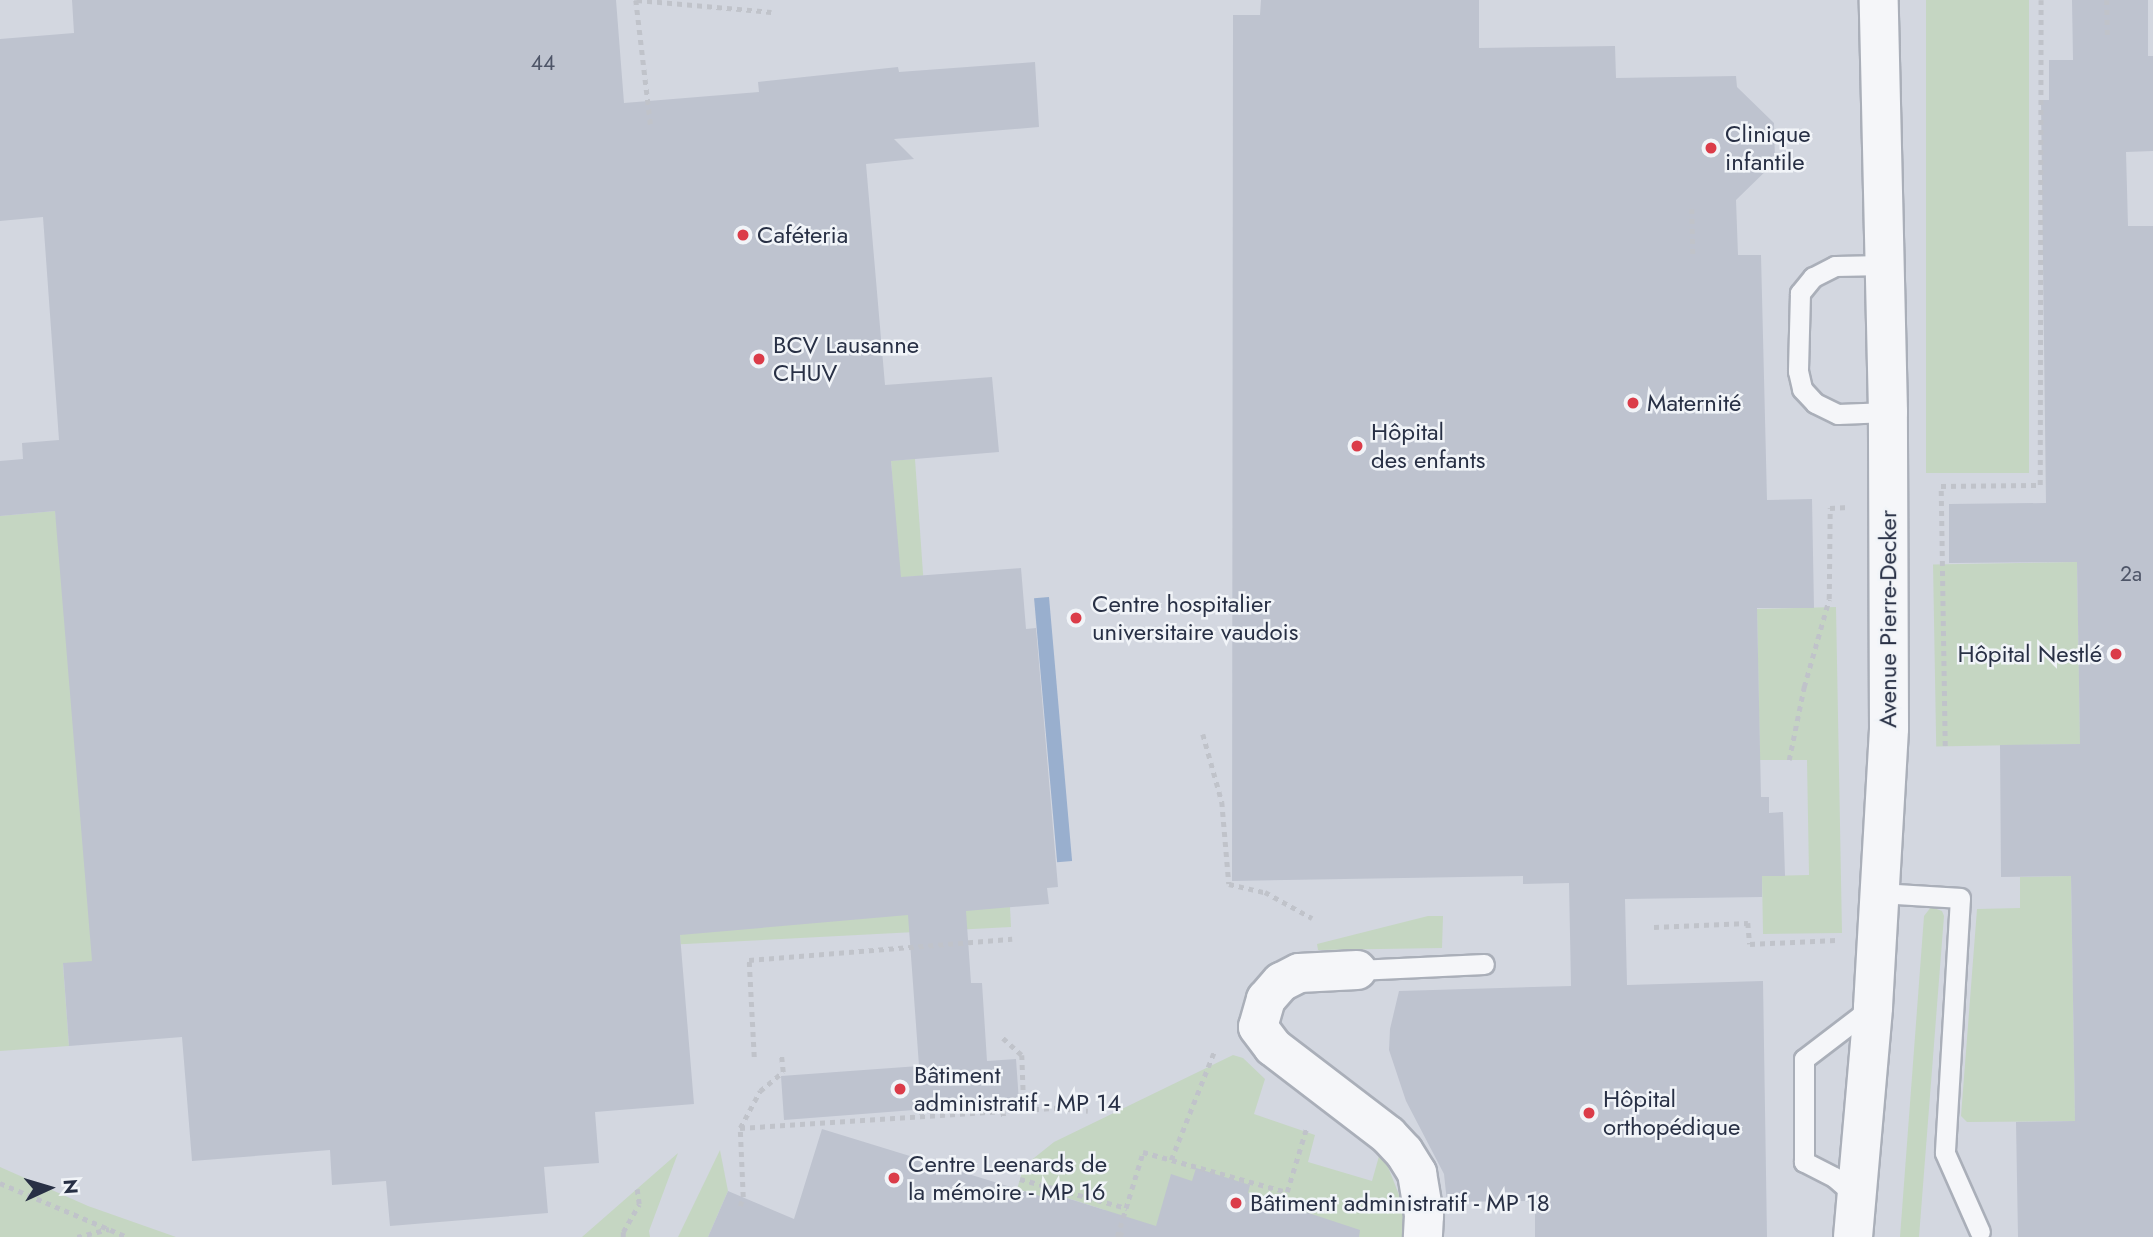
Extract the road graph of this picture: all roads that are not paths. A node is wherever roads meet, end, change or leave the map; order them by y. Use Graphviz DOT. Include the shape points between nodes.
graph roads {
  1 [pos="1880,0"];
  2 [pos="1885,265"];
  3 [pos="1888,412"];
  4 [pos="1881,893"];
  5 [pos="1484,964"];
  6 [pos="1357,970"];
  7 [pos="1873,1007"];
  8 [pos="1857,1197"];
  9 [pos="1980,1232"];
  10 [pos="1423,1237"];
  11 [pos="1853,1237"];
  1 -- 2 [label="street, Avenue Pierre-Decker"];
  2 -- 3 [label="street, Avenue Pierre-Decker"];
  2 -- 3 [label="lane" via="1835,266 1813,277 1800,293 1798,371 1802,389 1815,403 1838,414"];
  3 -- 4 [label="street, Avenue Pierre-Decker" via="1889,728"];
  4 -- 7 [label="street, Avenue Pierre-Decker"];
  4 -- 9 [label="lane" via="1960,898 1945,1153"];
  5 -- 6 [label="lane"];
  6 -- 10 [label="street" via="1299,973 1281,982 1266,999 1258,1027 1264,1038 1404,1152 1417,1172"];
  7 -- 8 [label="street, Avenue Pierre-Decker"];
  7 -- 8 [label="lane" via="1804,1059 1804,1162 1834,1177"];
  8 -- 11 [label="street, Avenue Pierre-Decker"];
}
